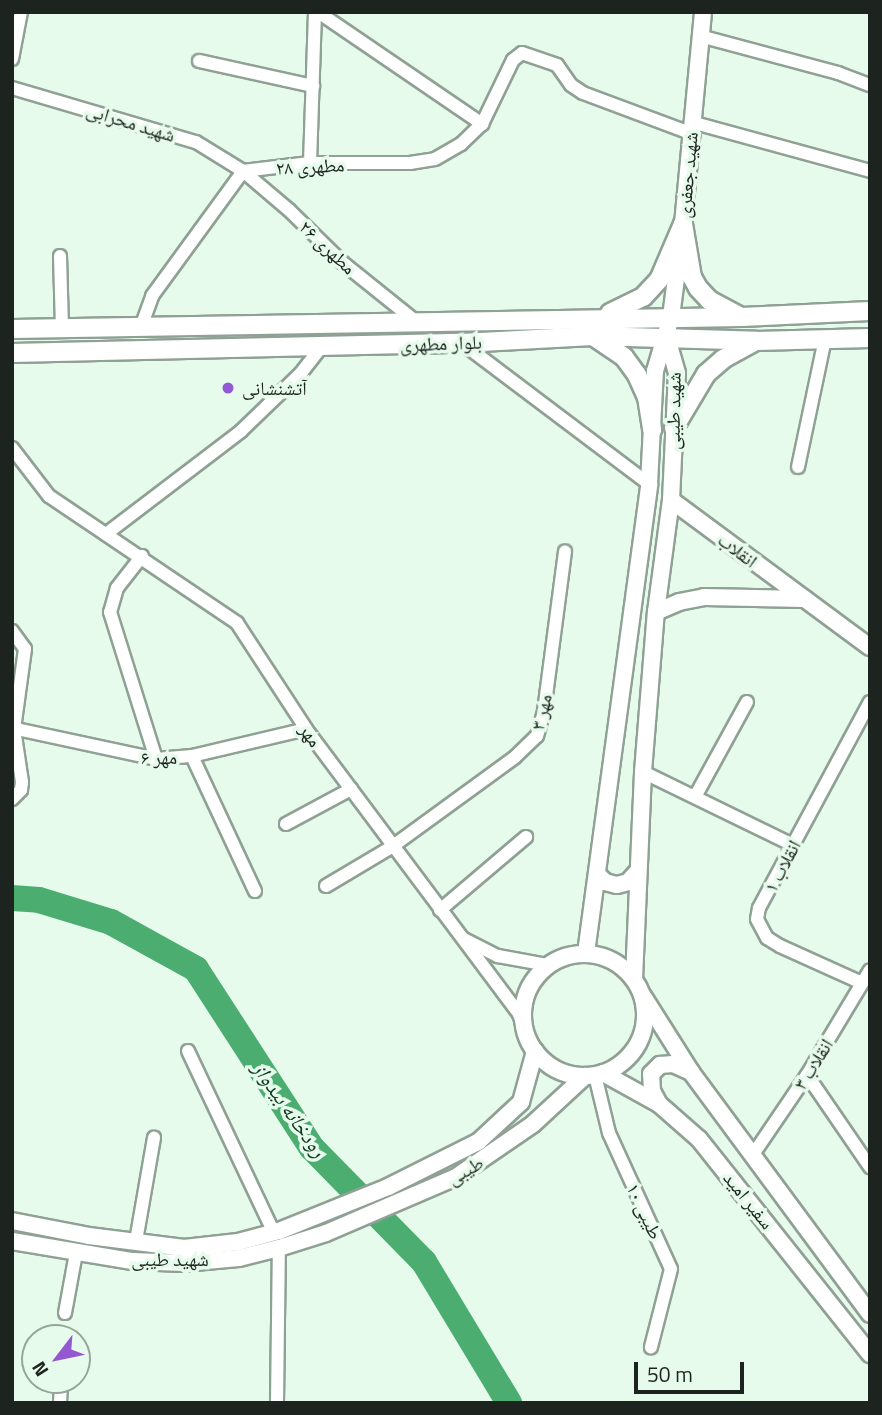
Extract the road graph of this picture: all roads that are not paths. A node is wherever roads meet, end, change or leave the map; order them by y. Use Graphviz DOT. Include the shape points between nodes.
graph roads {
  1 [pos="20,12"];
  2 [pos="317,12"];
  3 [pos="703,12"];
  4 [pos="700,36"];
  5 [pos="12,60"];
  6 [pos="199,61"];
  7 [pos="870,85"];
  8 [pos="313,86"];
  9 [pos="12,88"];
  10 [pos="482,124"];
  11 [pos="690,127"];
  12 [pos="310,163"];
  13 [pos="870,170"];
  14 [pos="243,171"];
  15 [pos="683,224"];
  16 [pos="60,256"];
  17 [pos="870,311"];
  18 [pos="762,316"];
  19 [pos="596,317"];
  20 [pos="671,317"];
  21 [pos="742,317"];
  22 [pos="414,320"];
  23 [pos="216,326"];
  24 [pos="141,327"];
  25 [pos="62,328"];
  26 [pos="12,329"];
  27 [pos="593,336"];
  28 [pos="667,338"];
  29 [pos="870,338"];
  30 [pos="825,339"];
  31 [pos="760,340"];
  32 [pos="462,343"];
  33 [pos="321,347"];
  34 [pos="216,349"];
  35 [pos="15,358"];
  36 [pos="674,428"];
  37 [pos="652,430"];
  38 [pos="12,448"];
  39 [pos="797,467"];
  40 [pos="649,484"];
  41 [pos="671,500"];
  42 [pos="106,534"];
  43 [pos="565,551"];
  44 [pos="142,556"];
  45 [pos="804,599"];
  46 [pos="656,612"];
  47 [pos="12,631"];
  48 [pos="870,647"];
  49 [pos="747,702"];
  50 [pos="870,702"];
  51 [pos="13,729"];
  52 [pos="306,729"];
  53 [pos="192,756"];
  54 [pos="156,760"];
  55 [pos="643,772"];
  56 [pos="351,789"];
  57 [pos="696,795"];
  58 [pos="12,799"];
  59 [pos="286,824"];
  60 [pos="526,838"];
  61 [pos="793,845"];
  62 [pos="393,846"];
  63 [pos="636,873"];
  64 [pos="597,874"];
  65 [pos="326,886"];
  66 [pos="255,891"];
  67 [pos="440,910"];
  68 [pos="460,937"];
  69 [pos="586,953"];
  70 [pos="548,965"];
  71 [pos="870,970"];
  72 [pos="634,979"];
  73 [pos="862,983"];
  74 [pos="643,996"];
  75 [pos="526,1034"];
  76 [pos="188,1051"];
  77 [pos="535,1051"];
  78 [pos="691,1072"];
  79 [pos="594,1075"];
  80 [pos="807,1075"];
  81 [pos="659,1104"];
  82 [pos="153,1138"];
  83 [pos="752,1156"];
  84 [pos="870,1167"];
  85 [pos="322,1214"];
  86 [pos="12,1221"];
  87 [pos="326,1233"];
  88 [pos="276,1240"];
  89 [pos="12,1241"];
  90 [pos="136,1241"];
  91 [pos="76,1252"];
  92 [pos="65,1313"];
  93 [pos="870,1314"];
  94 [pos="651,1347"];
  95 [pos="870,1354"];
  96 [pos="277,1403"];
  1 -- 5 [label="street"];
  2 -- 8 [label="street"];
  2 -- 10 [label="street"];
  3 -- 4 [label="street, شهید جعفری"];
  4 -- 7 [label="street"];
  4 -- 11 [label="street, شهید جعفری"];
  6 -- 8 [label="street"];
  8 -- 12 [label="street"];
  9 -- 14 [label="street, شهید محرابی" via="196,142"];
  10 -- 11 [label="street, مطهری ۲۸" via="513,60 528,54 557,65 583,93"];
  10 -- 12 [label="street, مطهری ۲۸" via="435,159"];
  11 -- 13 [label="street"];
  11 -- 15 [label="street, شهید جعفری"];
  12 -- 14 [label="street, مطهری ۲۸"];
  14 -- 22 [label="street, مطهری ۲۶" via="343,263"];
  14 -- 24 [label="street" via="152,296"];
  15 -- 19 [label="main road" via="659,280 636,302"];
  15 -- 20 [label="street, شهید جعفری"];
  15 -- 21 [label="main road" via="698,288 709,300"];
  16 -- 25 [label="street"];
  17 -- 18 [label="main road, بلوار مطهری"];
  18 -- 21 [label="main road, بلوار مطهری"];
  18 -- 31 [label="main road"];
  19 -- 20 [label="main road, بلوار مطهری"];
  19 -- 22 [label="main road, بلوار مطهری"];
  20 -- 21 [label="main road, بلوار مطهری"];
  20 -- 28 [label="street, شهید جعفری"];
  22 -- 23 [label="main road, بلوار مطهری"];
  23 -- 24 [label="main road, بلوار مطهری"];
  23 -- 34 [label="main road"];
  24 -- 25 [label="main road, بلوار مطهری"];
  25 -- 26 [label="main road, بلوار مطهری"];
  27 -- 28 [label="main road, بلوار مطهری"];
  27 -- 32 [label="main road, بلوار مطهری"];
  27 -- 37 [label="main road" via="624,357 637,375 647,397"];
  28 -- 31 [label="main road, بلوار مطهری"];
  28 -- 36 [label="street, شهید طیبی" via="677,373"];
  28 -- 37 [label="street, شهید طیبی" via="655,371"];
  29 -- 30 [label="main road, بلوار مطهری"];
  30 -- 31 [label="main road, بلوار مطهری"];
  30 -- 39 [label="street"];
  31 -- 36 [label="main road" via="723,359 706,374"];
  32 -- 33 [label="main road, بلوار مطهری"];
  32 -- 40 [label="street"];
  33 -- 34 [label="main road, بلوار مطهری"];
  33 -- 42 [label="street" via="241,431"];
  34 -- 35 [label="main road, بلوار مطهری"];
  36 -- 41 [label="street, شهید طیبی"];
  37 -- 40 [label="street, شهید طیبی"];
  38 -- 42 [label="street, مهر" via="49,496"];
  40 -- 64 [label="street, شهید طیبی"];
  41 -- 45 [label="street, انقلاب"];
  41 -- 46 [label="street, شهید طیبی"];
  42 -- 44 [label="street, مهر"];
  43 -- 62 [label="street, مهر ۳" via="537,736"];
  44 -- 52 [label="street, مهر" via="237,623"];
  44 -- 54 [label="street" via="117,589 110,612"];
  45 -- 46 [label="street, انقلاب" via="704,597"];
  45 -- 48 [label="street, انقلاب"];
  46 -- 55 [label="street, شهید طیبی"];
  47 -- 51 [label="street" via="24,649"];
  49 -- 57 [label="street"];
  50 -- 61 [label="street, انقلاب ۱"];
  51 -- 54 [label="street, مهر ۶"];
  51 -- 58 [label="street" via="22,782"];
  52 -- 53 [label="street, مهر ۶"];
  52 -- 56 [label="street, مهر"];
  53 -- 54 [label="street, مهر ۶"];
  53 -- 66 [label="street"];
  55 -- 57 [label="street"];
  55 -- 63 [label="street, شهید طیبی"];
  56 -- 59 [label="street"];
  56 -- 62 [label="street, مهر"];
  57 -- 61 [label="street"];
  60 -- 67 [label="street"];
  61 -- 73 [label="street, انقلاب ۱" via="759,908 760,928 780,946"];
  62 -- 65 [label="street, مهر ۳"];
  62 -- 67 [label="street, مهر"];
  63 -- 64 [label="street" via="617,885"];
  63 -- 72 [label="street, شهید طیبی"];
  64 -- 69 [label="street, شهید طیبی"];
  67 -- 68 [label="street, مهر"];
  68 -- 70 [label="street, مهر" via="498,956"];
  68 -- 75 [label="street, مهر" via="519,1014"];
  69 -- 70 [label="street"];
  69 -- 72 [label="street" via="605,957"];
  70 -- 75 [label="street" via="526,996"];
  71 -- 73 [label="street, انقلاب ۳"];
  72 -- 74 [label="street"];
  73 -- 80 [label="street, انقلاب ۳"];
  74 -- 78 [label="street, سفیر امید"];
  74 -- 79 [label="street" via="646,1015 634,1051 621,1065"];
  75 -- 77 [label="street"];
  76 -- 88 [label="street"];
  77 -- 79 [label="street" via="566,1073"];
  77 -- 85 [label="street, طیبی" via="521,1102 478,1142"];
  78 -- 81 [label="street" via="673,1064 660,1065 651,1074"];
  78 -- 83 [label="street, سفیر امید"];
  79 -- 81 [label="street, سفیر امید"];
  79 -- 87 [label="street, طیبی" via="456,1177"];
  79 -- 94 [label="street, طیبی ۱۰" via="609,1133 671,1269"];
  80 -- 83 [label="street, انقلاب ۳"];
  80 -- 84 [label="street"];
  81 -- 95 [label="street, سفیر امید" via="699,1139"];
  82 -- 90 [label="street"];
  83 -- 93 [label="street, سفیر امید"];
  85 -- 88 [label="street, شهید طیبی"];
  86 -- 90 [label="street, شهید طیبی"];
  87 -- 88 [label="street, شهید طیبی"];
  88 -- 90 [label="street, شهید طیبی" via="184,1248"];
  88 -- 91 [label="street, شهید طیبی" via="239,1258 184,1263"];
  88 -- 96 [label="street"];
  89 -- 91 [label="street, شهید طیبی"];
  91 -- 92 [label="street"];
}
